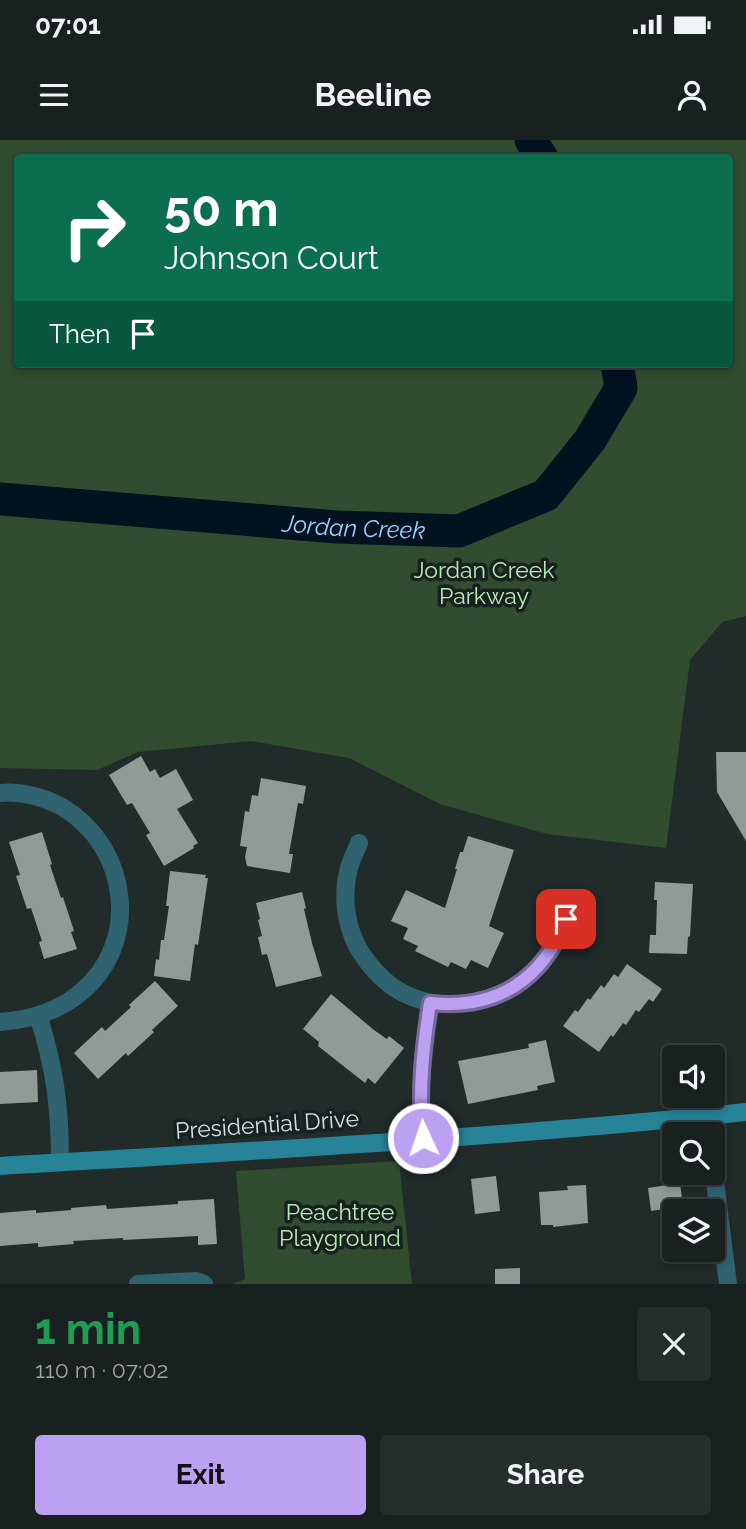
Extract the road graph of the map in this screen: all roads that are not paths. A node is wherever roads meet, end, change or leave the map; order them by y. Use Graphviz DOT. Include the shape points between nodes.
graph roads {
  1 [pos="0,793"];
  2 [pos="359,844"];
  3 [pos="570,903"];
  4 [pos="430,1003"];
  5 [pos="38,1015"];
  6 [pos="0,1022"];
  7 [pos="746,1112"];
  8 [pos="717,1122"];
  9 [pos="662,1127"];
  10 [pos="423,1138"];
  11 [pos="60,1162"];
  12 [pos="0,1166"];
  13 [pos="715,1185"];
  14 [pos="138,1284"];
  15 [pos="204,1284"];
  16 [pos="728,1284"];
  1 -- 5 [label="street" via="31,795 74,814 106,849 120,890 117,934 96,976 80,993"];
  2 -- 4 [label="street" via="345,894 353,938 378,975 396,989"];
  3 -- 4 [label="street" via="554,946 520,984 475,1003"];
  4 -- 10 [label="street" via="421,1084"];
  5 -- 6 [label="street"];
  5 -- 11 [label="street" via="57,1087"];
  7 -- 8 [label="street, Presidential Drive"];
  9 -- 10 [label="street, Presidential Drive"];
  10 -- 11 [label="street, Presidential Drive"];
  11 -- 12 [label="street, Presidential Drive"];
  13 -- 16 [label="street"];
  14 -- 15 [label="street"];
}
